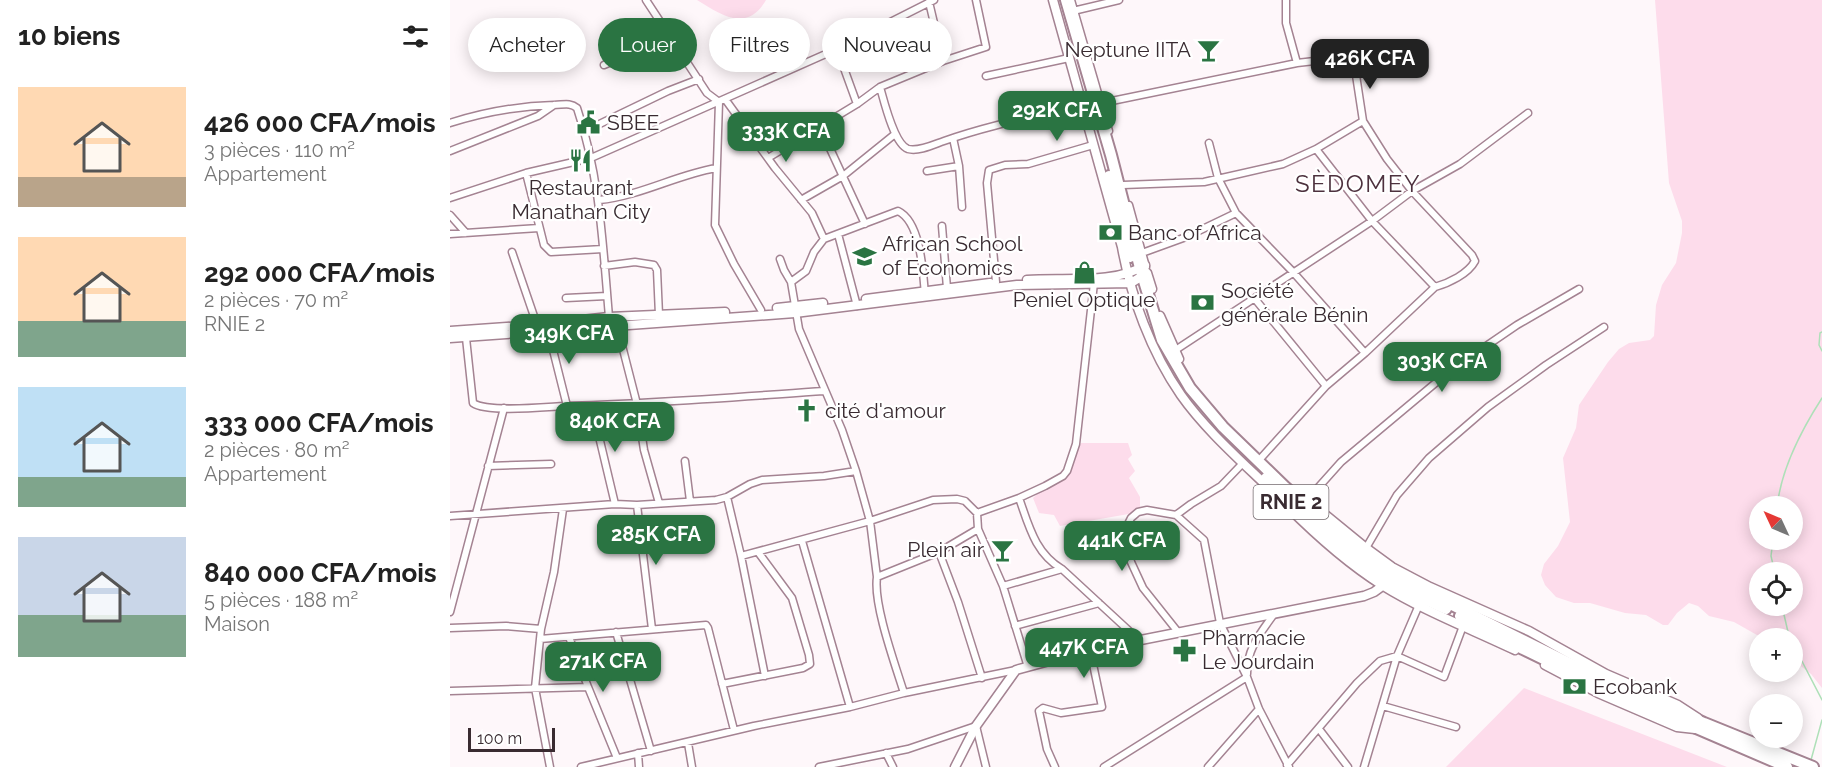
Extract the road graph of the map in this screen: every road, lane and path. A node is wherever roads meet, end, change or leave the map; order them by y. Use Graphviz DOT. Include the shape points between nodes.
graph roads {
  1 [pos="646,0"];
  2 [pos="976,0"];
  3 [pos="1053,0"];
  4 [pos="1059,0"];
  5 [pos="1066,0"];
  6 [pos="1071,0"];
  7 [pos="1119,0"];
  8 [pos="1286,0"];
  9 [pos="932,1"];
  10 [pos="1072,11"];
  11 [pos="658,18"];
  12 [pos="898,18"];
  13 [pos="935,18"];
  14 [pos="1406,50"];
  15 [pos="822,56"];
  16 [pos="952,58"];
  17 [pos="1069,58"];
  18 [pos="1354,62"];
  19 [pos="1297,63"];
  20 [pos="694,72"];
  21 [pos="845,72"];
  22 [pos="916,72"];
  23 [pos="986,76"];
  24 [pos="699,79"];
  25 [pos="880,87"];
  26 [pos="722,100"];
  27 [pos="1102,103"];
  28 [pos="857,104"];
  29 [pos="554,105"];
  30 [pos="1083,105"];
  31 [pos="1528,113"];
  32 [pos="1363,121"];
  33 [pos="450,123"];
  34 [pos="820,127"];
  35 [pos="585,131"];
  36 [pos="895,134"];
  37 [pos="953,138"];
  38 [pos="1209,143"];
  39 [pos="1094,145"];
  40 [pos="1316,149"];
  41 [pos="450,151"];
  42 [pos="591,158"];
  43 [pos="768,158"];
  44 [pos="959,166"];
  45 [pos="716,168"];
  46 [pos="927,171"];
  47 [pos="526,173"];
  48 [pos="843,176"];
  49 [pos="1218,178"];
  50 [pos="1123,185"];
  51 [pos="1412,192"];
  52 [pos="450,198"];
  53 [pos="599,200"];
  54 [pos="801,200"];
  55 [pos="962,207"];
  56 [pos="1236,213"];
  57 [pos="450,215"];
  58 [pos="1372,221"];
  59 [pos="865,224"];
  60 [pos="942,226"];
  61 [pos="539,228"];
  62 [pos="466,233"];
  63 [pos="450,234"];
  64 [pos="838,234"];
  65 [pos="824,239"];
  66 [pos="603,249"];
  67 [pos="512,252"];
  68 [pos="1143,253"];
  69 [pos="780,259"];
  70 [pos="604,266"];
  71 [pos="1293,272"];
  72 [pos="1138,274"];
  73 [pos="791,282"];
  74 [pos="996,282"];
  75 [pos="1094,284"];
  76 [pos="1435,286"];
  77 [pos="946,288"];
  78 [pos="1580,289"];
  79 [pos="925,294"];
  80 [pos="607,296"];
  81 [pos="566,298"];
  82 [pos="1255,298"];
  83 [pos="856,303"];
  84 [pos="761,310"];
  85 [pos="795,310"];
  86 [pos="659,315"];
  87 [pos="711,316"];
  88 [pos="609,317"];
  89 [pos="537,325"];
  90 [pos="617,326"];
  91 [pos="1604,327"];
  92 [pos="548,330"];
  93 [pos="450,331"];
  94 [pos="450,338"];
  95 [pos="466,338"];
  96 [pos="1174,351"];
  97 [pos="1365,353"];
  98 [pos="1326,386"];
  99 [pos="824,391"];
  100 [pos="637,404"];
  101 [pos="567,406"];
  102 [pos="592,407"];
  103 [pos="504,408"];
  104 [pos="1261,458"];
  105 [pos="685,460"];
  106 [pos="1243,463"];
  107 [pos="551,464"];
  108 [pos="488,466"];
  109 [pos="856,471"];
  110 [pos="727,497"];
  111 [pos="1019,498"];
  112 [pos="1307,500"];
  113 [pos="690,501"];
  114 [pos="659,503"];
  115 [pos="615,504"];
  116 [pos="637,505"];
  117 [pos="563,509"];
  118 [pos="977,513"];
  119 [pos="475,515"];
  120 [pos="1176,515"];
  121 [pos="450,516"];
  122 [pos="870,521"];
  123 [pos="978,529"];
  124 [pos="802,541"];
  125 [pos="1366,548"];
  126 [pos="758,552"];
  127 [pos="939,552"];
  128 [pos="741,556"];
  129 [pos="1062,569"];
  130 [pos="878,577"];
  131 [pos="1387,580"];
  132 [pos="1003,586"];
  133 [pos="1100,603"];
  134 [pos="1419,605"];
  135 [pos="450,612"];
  136 [pos="1275,613"];
  137 [pos="1220,623"];
  138 [pos="1016,626"];
  139 [pos="1463,626"];
  140 [pos="450,627"];
  141 [pos="541,628"];
  142 [pos="652,629"];
  143 [pos="616,632"];
  144 [pos="1178,632"];
  145 [pos="569,637"];
  146 [pos="540,639"];
  147 [pos="1139,640"];
  148 [pos="1090,650"];
  149 [pos="1397,656"];
  150 [pos="1028,667"];
  151 [pos="1016,670"];
  152 [pos="765,676"];
  153 [pos="1246,677"];
  154 [pos="982,678"];
  155 [pos="722,684"];
  156 [pos="588,687"];
  157 [pos="535,688"];
  158 [pos="450,691"];
  159 [pos="903,693"];
  160 [pos="1383,706"];
  161 [pos="850,707"];
  162 [pos="1259,709"];
  163 [pos="976,726"];
  164 [pos="1701,726"];
  165 [pos="1455,727"];
  166 [pos="1318,729"];
  167 [pos="734,730"];
  168 [pos="688,743"];
  169 [pos="651,751"];
  170 [pos="638,753"];
  171 [pos="886,753"];
  172 [pos="617,758"];
  173 [pos="1791,763"];
  174 [pos="591,766"];
  175 [pos="1211,766"];
  176 [pos="1288,766"];
  177 [pos="549,767"];
  178 [pos="581,767"];
  179 [pos="639,767"];
  180 [pos="692,767"];
  181 [pos="819,767"];
  182 [pos="893,767"];
  183 [pos="956,767"];
  184 [pos="986,767"];
  185 [pos="1055,767"];
  186 [pos="1105,767"];
  187 [pos="1348,767"];
  188 [pos="1365,767"];
  189 [pos="1813,767"];
  1 -- 11 [label="street"];
  2 -- 16 [label="street" via="986,47"];
  3 -- 17 [label="street"];
  4 -- 72 [label="highway, RNIE 2 / RNIE 2"];
  5 -- 10 [label="highway, RNIE 2 / RNIE 2"];
  6 -- 10 [label="street"];
  7 -- 10 [label="street"];
  8 -- 19 [label="street" via="1286,23"];
  9 -- 12 [label="street"];
  9 -- 13 [label="street"];
  10 -- 27 [label="street"];
  10 -- 72 [label="highway, RNIE 2 / RNIE 2"];
  14 -- 18 [label="street"];
  15 -- 26 [label="street"];
  17 -- 23 [label="street"];
  17 -- 30 [label="street"];
  18 -- 19 [label="street" via="1332,59"];
  18 -- 32 [label="street"];
  19 -- 27 [label="street"];
  20 -- 24 [label="street"];
  21 -- 28 [label="street"];
  22 -- 25 [label="street"];
  24 -- 26 [label="street" via="707,93"];
  24 -- 35 [label="street"];
  25 -- 28 [label="street"];
  25 -- 36 [label="street"];
  26 -- 42 [label="street"];
  26 -- 43 [label="street"];
  26 -- 45 [label="street"];
  27 -- 50 [label="street"];
  28 -- 34 [label="street"];
  29 -- 33 [label="street" via="521,107"];
  29 -- 35 [label="street" via="574,105"];
  29 -- 41 [label="street" via="538,116"];
  30 -- 37 [label="street"];
  30 -- 39 [label="street"];
  31 -- 51 [label="street" via="1460,164"];
  32 -- 40 [label="street"];
  32 -- 51 [label="street"];
  34 -- 43 [label="street"];
  34 -- 48 [label="street"];
  35 -- 42 [label="street"];
  36 -- 37 [label="street" via="909,149"];
  36 -- 48 [label="street"];
  37 -- 44 [label="street"];
  38 -- 49 [label="street"];
  39 -- 72 [label="street" via="1122,247"];
  39 -- 74 [label="street" via="1028,164 989,170"];
  40 -- 49 [label="street" via="1283,164"];
  40 -- 58 [label="street"];
  42 -- 47 [label="street"];
  42 -- 53 [label="street"];
  43 -- 54 [label="street"];
  44 -- 46 [label="street"];
  44 -- 55 [label="street"];
  45 -- 53 [label="street"];
  45 -- 84 [label="street" via="718,232"];
  47 -- 52 [label="street"];
  47 -- 61 [label="street"];
  48 -- 54 [label="street"];
  48 -- 59 [label="street"];
  49 -- 50 [label="street"];
  49 -- 56 [label="street"];
  50 -- 68 [label="street"];
  51 -- 58 [label="street"];
  51 -- 76 [label="street" via="1475,261 1446,284"];
  53 -- 66 [label="street"];
  54 -- 65 [label="street"];
  56 -- 68 [label="street"];
  56 -- 71 [label="street"];
  57 -- 62 [label="street"];
  58 -- 71 [label="street"];
  58 -- 76 [label="street"];
  59 -- 64 [label="street"];
  59 -- 79 [label="street" via="901,212 918,240"];
  60 -- 77 [label="street"];
  61 -- 62 [label="street"];
  61 -- 66 [label="street" via="543,245 551,252"];
  62 -- 63 [label="street"];
  64 -- 65 [label="street"];
  64 -- 83 [label="street"];
  65 -- 73 [label="street" via="806,271"];
  66 -- 70 [label="street"];
  67 -- 89 [label="street"];
  68 -- 72 [label="street"];
  69 -- 73 [label="street"];
  70 -- 80 [label="street"];
  70 -- 86 [label="street" via="635,262 656,267"];
  71 -- 82 [label="street"];
  71 -- 97 [label="street"];
  72 -- 74 [label="street"];
  72 -- 75 [label="street"];
  72 -- 96 [label="street"];
  72 -- 106 [label="street" via="1147,331 1166,371 1181,396"];
  72 -- 131 [label="highway, RNIE 2 / RNIE 2" via="1153,333 1188,394 1284,496"];
  73 -- 85 [label="street"];
  74 -- 77 [label="street"];
  75 -- 79 [label="street" via="1017,285"];
  75 -- 111 [label="street" via="1071,460 1063,476"];
  76 -- 97 [label="street"];
  77 -- 79 [label="street"];
  78 -- 112 [label="street" via="1517,325 1451,370 1341,462"];
  79 -- 83 [label="street"];
  80 -- 81 [label="street"];
  80 -- 88 [label="street"];
  82 -- 96 [label="street"];
  82 -- 98 [label="street"];
  83 -- 85 [label="street"];
  84 -- 85 [label="street"];
  84 -- 87 [label="street"];
  85 -- 87 [label="street"];
  85 -- 99 [label="street" via="806,350"];
  86 -- 87 [label="street"];
  86 -- 88 [label="street"];
  87 -- 90 [label="street"];
  88 -- 89 [label="street"];
  88 -- 90 [label="street"];
  89 -- 93 [label="street"];
  90 -- 92 [label="street"];
  90 -- 100 [label="street"];
  91 -- 125 [label="street" via="1488,407 1429,458 1397,495"];
  92 -- 95 [label="street"];
  92 -- 101 [label="street"];
  94 -- 95 [label="street"];
  95 -- 103 [label="street" via="474,403"];
  96 -- 104 [label="street" via="1220,418"];
  97 -- 98 [label="street"];
  98 -- 104 [label="street"];
  99 -- 100 [label="street"];
  99 -- 109 [label="street"];
  100 -- 102 [label="street"];
  100 -- 114 [label="street" via="644,450"];
  101 -- 102 [label="street"];
  101 -- 103 [label="street"];
  102 -- 115 [label="street"];
  103 -- 108 [label="street"];
  104 -- 112 [label="street"];
  105 -- 113 [label="street"];
  106 -- 120 [label="street" via="1221,486"];
  106 -- 131 [label="street" via="1353,566"];
  107 -- 108 [label="street"];
  108 -- 119 [label="street"];
  109 -- 110 [label="street" via="762,480"];
  109 -- 122 [label="street"];
  110 -- 113 [label="street"];
  110 -- 128 [label="street"];
  111 -- 118 [label="street"];
  111 -- 129 [label="street" via="1040,549"];
  112 -- 125 [label="street"];
  113 -- 114 [label="street"];
  114 -- 116 [label="street"];
  115 -- 116 [label="street"];
  115 -- 117 [label="street"];
  116 -- 142 [label="street"];
  117 -- 119 [label="street"];
  117 -- 141 [label="street"];
  118 -- 122 [label="street" via="966,501 933,500"];
  118 -- 123 [label="street"];
  119 -- 121 [label="street"];
  119 -- 135 [label="street"];
  120 -- 137 [label="street" via="1203,540"];
  120 -- 144 [label="street" via="1138,512 1127,526 1127,546 1135,575"];
  122 -- 124 [label="street"];
  122 -- 130 [label="street"];
  123 -- 127 [label="street"];
  123 -- 132 [label="street"];
  124 -- 126 [label="street"];
  124 -- 161 [label="street"];
  125 -- 164 [label="street" via="1430,587 1529,631 1606,674 1684,707"];
  126 -- 128 [label="street"];
  126 -- 152 [label="street" via="792,598 810,659 808,666"];
  127 -- 130 [label="street"];
  127 -- 154 [label="street"];
  128 -- 152 [label="street"];
  129 -- 132 [label="street"];
  129 -- 133 [label="street"];
  130 -- 159 [label="street" via="879,604"];
  131 -- 134 [label="street"];
  131 -- 136 [label="street" via="1364,596"];
  131 -- 164 [label="highway, RNIE 2 / RNIE 2" via="1591,682"];
  132 -- 138 [label="street"];
  133 -- 138 [label="street"];
  133 -- 147 [label="street"];
  134 -- 139 [label="street"];
  134 -- 149 [label="street"];
  136 -- 137 [label="street"];
  136 -- 153 [label="street" via="1247,658"];
  137 -- 144 [label="street"];
  137 -- 153 [label="street"];
  138 -- 150 [label="street"];
  139 -- 149 [label="street" via="1444,677"];
  139 -- 164 [label="street" via="1677,727"];
  140 -- 141 [label="street"];
  141 -- 146 [label="street"];
  142 -- 143 [label="street"];
  142 -- 155 [label="street" via="706,626"];
  143 -- 145 [label="street"];
  143 -- 169 [label="street"];
  144 -- 147 [label="street"];
  145 -- 146 [label="street"];
  145 -- 156 [label="street"];
  146 -- 157 [label="street"];
  147 -- 148 [label="street"];
  148 -- 150 [label="street"];
  148 -- 185 [label="street" via="1102,707 1061,713 1043,708 1040,711 1047,749"];
  149 -- 160 [label="street"];
  149 -- 166 [label="street" via="1380,661"];
  150 -- 151 [label="street"];
  151 -- 154 [label="street"];
  151 -- 163 [label="street"];
  152 -- 155 [label="street"];
  153 -- 162 [label="street"];
  153 -- 186 [label="street"];
  154 -- 159 [label="street"];
  155 -- 167 [label="street"];
  156 -- 157 [label="street"];
  156 -- 172 [label="street"];
  157 -- 158 [label="street"];
  157 -- 177 [label="street"];
  159 -- 161 [label="street"];
  160 -- 165 [label="street"];
  160 -- 188 [label="street"];
  161 -- 167 [label="street"];
  162 -- 175 [label="street"];
  162 -- 176 [label="street"];
  163 -- 171 [label="street"];
  163 -- 183 [label="street"];
  163 -- 184 [label="street"];
  164 -- 173 [label="highway, RNIE 2 / RNIE 2"];
  166 -- 176 [label="street"];
  166 -- 187 [label="street"];
  167 -- 168 [label="street"];
  168 -- 169 [label="street"];
  168 -- 180 [label="street"];
  169 -- 170 [label="street"];
  170 -- 172 [label="street"];
  170 -- 179 [label="street"];
  171 -- 181 [label="street"];
  171 -- 182 [label="street"];
  172 -- 174 [label="street"];
  173 -- 189 [label="highway, RNIE 2"];
  174 -- 178 [label="street"];
}
